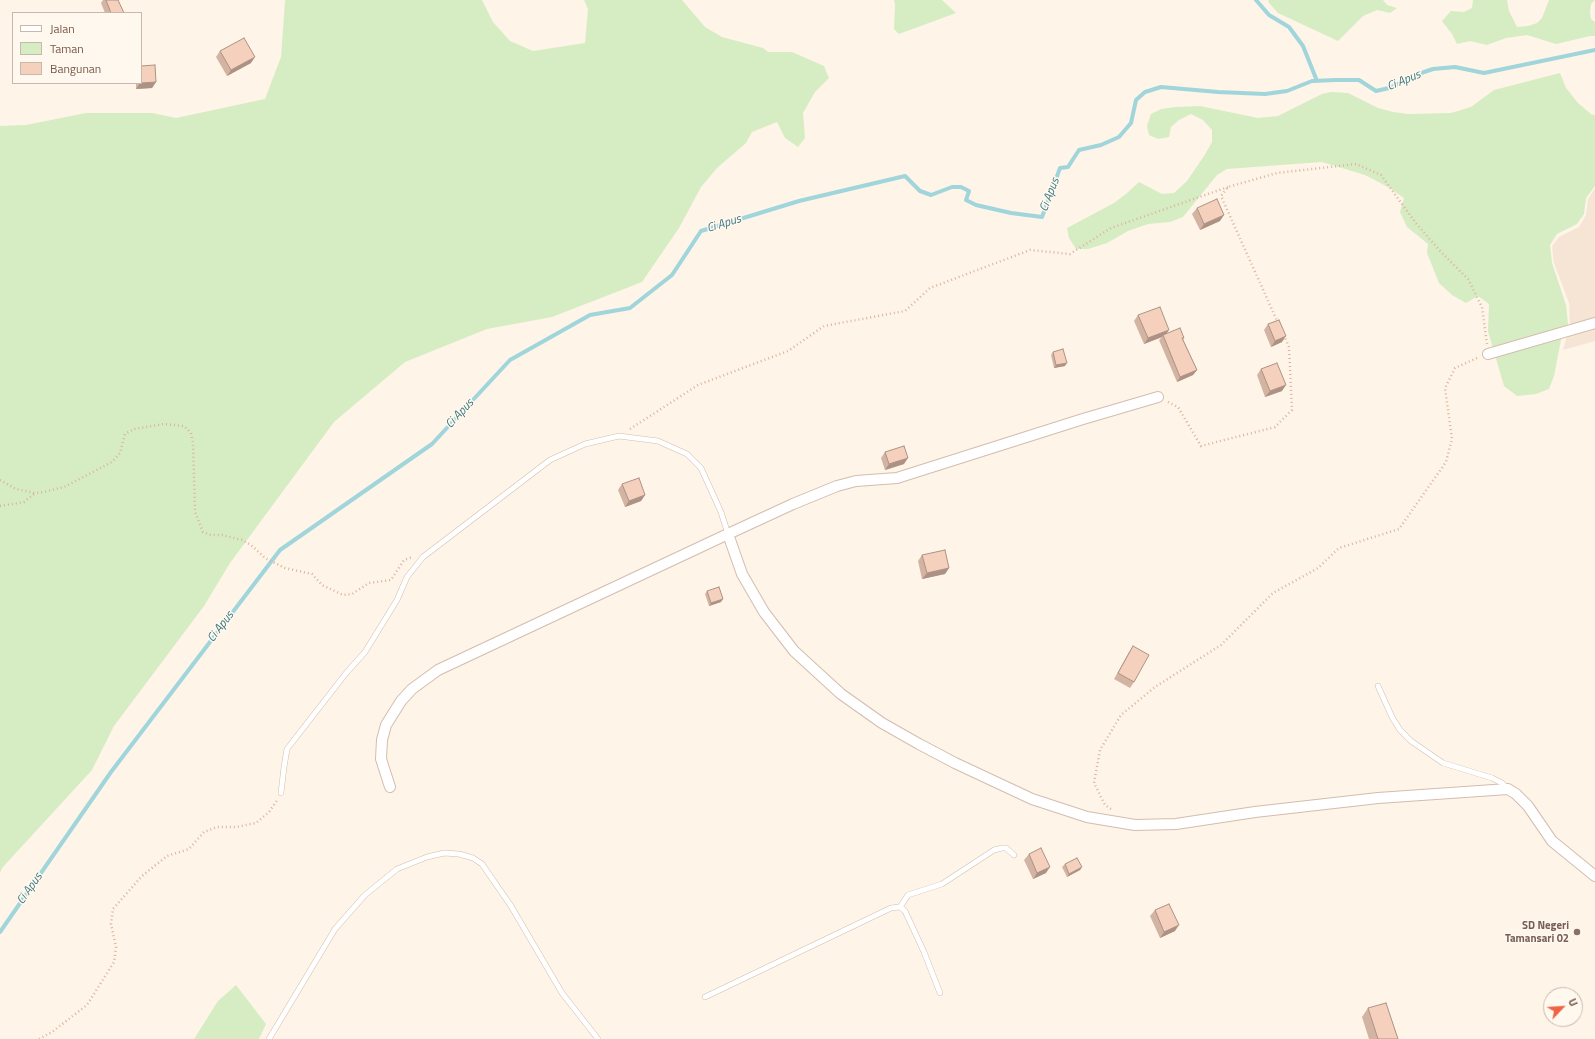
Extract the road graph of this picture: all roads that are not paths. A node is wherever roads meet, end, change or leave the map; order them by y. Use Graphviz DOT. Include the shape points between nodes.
graph roads {
  1 [pos="1595,323"];
  2 [pos="1488,354"];
  3 [pos="1158,397"];
  4 [pos="728,534"];
  5 [pos="1378,686"];
  6 [pos="390,786"];
  7 [pos="1508,789"];
  8 [pos="281,793"];
  9 [pos="1014,855"];
  10 [pos="1595,876"];
  11 [pos="900,907"];
  12 [pos="940,993"];
  13 [pos="705,997"];
  14 [pos="269,1039"];
  15 [pos="598,1039"];
  1 -- 2 [label="street"];
  3 -- 4 [label="street" via="897,478 856,481 837,486"];
  4 -- 6 [label="street" via="438,670 412,689 386,725 382,740 381,759"];
  4 -- 7 [label="street" via="742,574 764,612 794,651 841,694 882,723 955,763 1032,799 1087,817 1135,825 1176,824 1378,798"];
  4 -- 8 [label="lane" via="702,468 687,454 658,441 619,436 585,444 550,460 423,558 407,577 397,600 365,652 287,749"];
  5 -- 7 [label="lane" via="1392,717 1411,741 1444,764 1496,779"];
  7 -- 10 [label="street" via="1528,806 1552,840"];
  9 -- 11 [label="lane" via="1006,848 994,850 942,884 908,895"];
  11 -- 12 [label="lane" via="905,912 924,952"];
  11 -- 13 [label="lane" via="891,908"];
  14 -- 15 [label="lane" via="335,930 365,895 397,869 444,853 473,858 482,864 511,906 562,993"];
}
